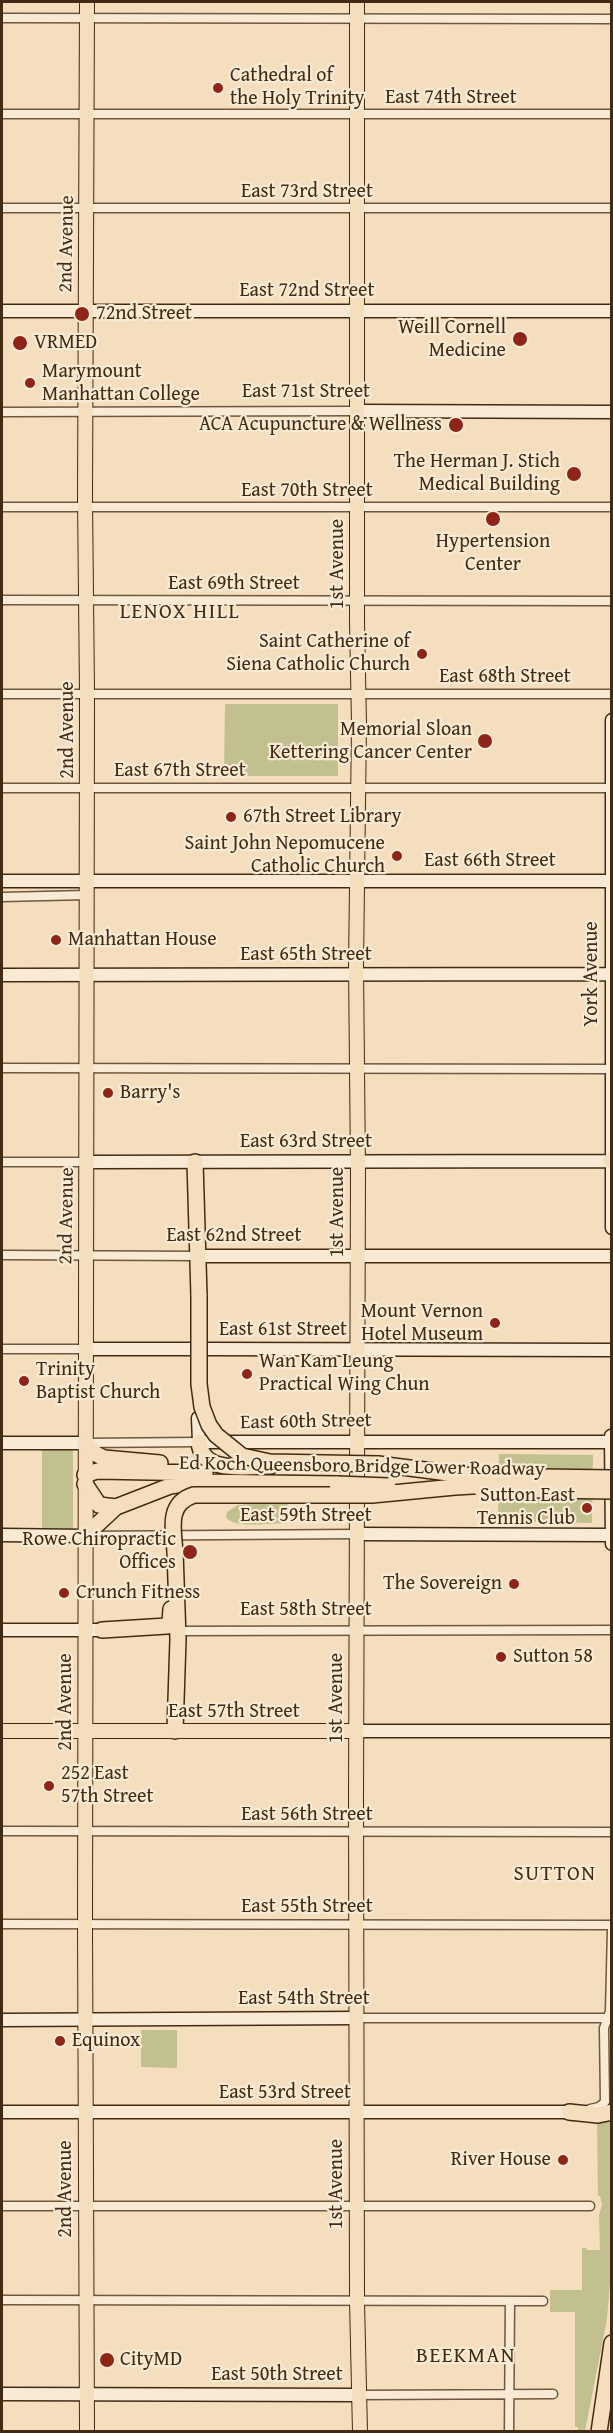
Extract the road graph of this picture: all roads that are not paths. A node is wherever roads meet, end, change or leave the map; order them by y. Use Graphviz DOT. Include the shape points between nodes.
graph roads {
  1 [pos="87,2"];
  2 [pos="357,2"];
  3 [pos="356,17"];
  4 [pos="2,18"];
  5 [pos="87,18"];
  6 [pos="612,19"];
  7 [pos="2,114"];
  8 [pos="88,114"];
  9 [pos="356,114"];
  10 [pos="612,114"];
  11 [pos="2,208"];
  12 [pos="87,208"];
  13 [pos="612,208"];
  14 [pos="356,209"];
  15 [pos="612,310"];
  16 [pos="2,311"];
  17 [pos="85,311"];
  18 [pos="356,311"];
  19 [pos="85,411"];
  20 [pos="357,411"];
  21 [pos="2,412"];
  22 [pos="612,412"];
  23 [pos="2,507"];
  24 [pos="85,507"];
  25 [pos="358,507"];
  26 [pos="612,507"];
  27 [pos="2,600"];
  28 [pos="86,600"];
  29 [pos="357,600"];
  30 [pos="612,601"];
  31 [pos="2,694"];
  32 [pos="87,694"];
  33 [pos="359,694"];
  34 [pos="612,694"];
  35 [pos="612,720"];
  36 [pos="358,787"];
  37 [pos="2,788"];
  38 [pos="87,788"];
  39 [pos="611,788"];
  40 [pos="2,881"];
  41 [pos="44,881"];
  42 [pos="357,881"];
  43 [pos="611,881"];
  44 [pos="87,888"];
  45 [pos="2,897"];
  46 [pos="44,897"];
  47 [pos="2,975"];
  48 [pos="86,975"];
  49 [pos="356,975"];
  50 [pos="611,975"];
  51 [pos="2,1068"];
  52 [pos="87,1069"];
  53 [pos="356,1069"];
  54 [pos="611,1069"];
  55 [pos="611,1160"];
  56 [pos="358,1161"];
  57 [pos="2,1162"];
  58 [pos="87,1162"];
  59 [pos="195,1162"];
  60 [pos="612,1228"];
  61 [pos="2,1255"];
  62 [pos="85,1255"];
  63 [pos="357,1255"];
  64 [pos="199,1256"];
  65 [pos="612,1256"];
  66 [pos="2,1349"];
  67 [pos="86,1349"];
  68 [pos="192,1349"];
  69 [pos="206,1349"];
  70 [pos="356,1349"];
  71 [pos="612,1350"];
  72 [pos="198,1418"];
  73 [pos="612,1434"];
  74 [pos="357,1441"];
  75 [pos="199,1442"];
  76 [pos="611,1442"];
  77 [pos="2,1443"];
  78 [pos="85,1443"];
  79 [pos="191,1473"];
  80 [pos="337,1475"];
  81 [pos="612,1476"];
  82 [pos="85,1479"];
  83 [pos="612,1489"];
  84 [pos="116,1507"];
  85 [pos="357,1534"];
  86 [pos="2,1535"];
  87 [pos="611,1535"];
  88 [pos="85,1536"];
  89 [pos="612,1544"];
  90 [pos="176,1576"];
  91 [pos="2,1629"];
  92 [pos="94,1630"];
  93 [pos="356,1630"];
  94 [pos="612,1630"];
  95 [pos="178,1631"];
  96 [pos="2,1731"];
  97 [pos="85,1731"];
  98 [pos="175,1731"];
  99 [pos="356,1731"];
  100 [pos="612,1731"];
  101 [pos="2,1831"];
  102 [pos="85,1831"];
  103 [pos="356,1832"];
  104 [pos="612,1832"];
  105 [pos="2,1924"];
  106 [pos="85,1924"];
  107 [pos="357,1924"];
  108 [pos="612,1925"];
  109 [pos="612,1930"];
  110 [pos="357,2018"];
  111 [pos="608,2018"];
  112 [pos="2,2020"];
  113 [pos="86,2020"];
  114 [pos="2,2112"];
  115 [pos="357,2112"];
  116 [pos="569,2112"];
  117 [pos="612,2112"];
  118 [pos="85,2113"];
  119 [pos="85,2205"];
  120 [pos="2,2206"];
  121 [pos="357,2206"];
  122 [pos="590,2206"];
  123 [pos="2,2300"];
  124 [pos="87,2301"];
  125 [pos="357,2301"];
  126 [pos="510,2301"];
  127 [pos="543,2301"];
  128 [pos="611,2349"];
  129 [pos="2,2394"];
  130 [pos="87,2394"];
  131 [pos="509,2394"];
  132 [pos="553,2394"];
  133 [pos="358,2395"];
  134 [pos="358,2428"];
  135 [pos="87,2432"];
  136 [pos="509,2432"];
  137 [pos="589,2432"];
  138 [pos="599,2432"];
  1 -- 5 [label="main road, 2nd Avenue"];
  2 -- 3 [label="main road, 1st Avenue"];
  3 -- 5 [label="street"];
  3 -- 6 [label="street"];
  3 -- 9 [label="main road, 1st Avenue"];
  4 -- 5 [label="street"];
  5 -- 8 [label="main road, 2nd Avenue"];
  7 -- 8 [label="street, East 74th Street"];
  8 -- 9 [label="street, East 74th Street"];
  8 -- 12 [label="main road, 2nd Avenue"];
  9 -- 10 [label="street, East 74th Street"];
  9 -- 14 [label="main road, 1st Avenue"];
  11 -- 12 [label="street, East 73rd Street"];
  12 -- 14 [label="street, East 73rd Street"];
  12 -- 17 [label="main road, 2nd Avenue"];
  13 -- 14 [label="street, East 73rd Street"];
  14 -- 18 [label="main road, 1st Avenue"];
  15 -- 18 [label="main road, East 72nd Street"];
  16 -- 17 [label="main road, East 72nd Street"];
  17 -- 18 [label="main road, East 72nd Street"];
  17 -- 19 [label="main road, 2nd Avenue"];
  18 -- 20 [label="main road, 1st Avenue"];
  19 -- 20 [label="street, East 71st Street"];
  19 -- 21 [label="street, East 71st Street"];
  19 -- 24 [label="main road, 2nd Avenue"];
  20 -- 22 [label="main road, East 71st Street"];
  20 -- 25 [label="main road, 1st Avenue"];
  23 -- 24 [label="street, East 70th Street"];
  24 -- 25 [label="street, East 70th Street"];
  24 -- 28 [label="main road, 2nd Avenue"];
  25 -- 26 [label="street, East 70th Street"];
  25 -- 29 [label="main road, 1st Avenue"];
  27 -- 28 [label="street, East 69th Street"];
  28 -- 29 [label="street, East 69th Street"];
  28 -- 32 [label="main road, 2nd Avenue"];
  29 -- 30 [label="street, East 69th Street"];
  29 -- 33 [label="main road, 1st Avenue"];
  31 -- 32 [label="street, East 68th Street"];
  32 -- 33 [label="street, East 68th Street"];
  32 -- 38 [label="main road, 2nd Avenue"];
  33 -- 34 [label="street, East 68th Street"];
  33 -- 36 [label="main road, 1st Avenue"];
  35 -- 39 [label="main road, York Avenue"];
  36 -- 38 [label="street, East 67th Street"];
  36 -- 39 [label="street, East 67th Street"];
  36 -- 42 [label="main road, 1st Avenue"];
  37 -- 38 [label="street, East 67th Street"];
  38 -- 44 [label="main road, 2nd Avenue"];
  39 -- 43 [label="main road, York Avenue"];
  40 -- 41 [label="main road, East 66th Street"];
  41 -- 44 [label="main road, East 66th Street"];
  41 -- 46 [label="street"];
  42 -- 43 [label="main road, East 66th Street"];
  42 -- 44 [label="main road, East 66th Street"];
  42 -- 49 [label="main road, 1st Avenue"];
  43 -- 50 [label="main road, York Avenue"];
  44 -- 46 [label="street, East 66th Street"];
  44 -- 48 [label="main road, 2nd Avenue"];
  45 -- 46 [label="street, East 66th Street"];
  47 -- 48 [label="main road, East 65th Street"];
  48 -- 49 [label="main road, East 65th Street"];
  48 -- 52 [label="main road, 2nd Avenue"];
  49 -- 50 [label="main road, East 65th Street"];
  49 -- 53 [label="main road, 1st Avenue"];
  50 -- 54 [label="main road, York Avenue"];
  51 -- 52 [label="street"];
  52 -- 53 [label="street"];
  52 -- 58 [label="main road, 2nd Avenue"];
  53 -- 54 [label="street"];
  53 -- 56 [label="main road, 1st Avenue"];
  54 -- 55 [label="main road, York Avenue"];
  55 -- 56 [label="main road, East 63rd Street"];
  55 -- 60 [label="main road, York Avenue"];
  56 -- 59 [label="main road, East 63rd Street"];
  56 -- 63 [label="main road, 1st Avenue"];
  57 -- 58 [label="street, East 63rd Street"];
  58 -- 59 [label="main road, East 63rd Street"];
  58 -- 62 [label="main road, 2nd Avenue"];
  59 -- 64 [label="highway"];
  61 -- 62 [label="street, East 62nd Street"];
  62 -- 64 [label="street, East 62nd Street"];
  62 -- 67 [label="main road, 2nd Avenue"];
  63 -- 64 [label="main road, East 62nd Street"];
  63 -- 65 [label="main road, East 62nd Street"];
  63 -- 70 [label="main road, 1st Avenue"];
  64 -- 81 [label="highway, bridge" via="202,1407 216,1435 242,1456 270,1462 378,1464 466,1475"];
  66 -- 67 [label="street, East 61st Street"];
  67 -- 68 [label="main road, East 61st Street"];
  67 -- 78 [label="main road, 2nd Avenue"];
  69 -- 70 [label="main road, East 61st Street"];
  70 -- 71 [label="main road, East 61st Street"];
  70 -- 74 [label="main road, 1st Avenue"];
  72 -- 75 [label="main road"];
  73 -- 76 [label="main road"];
  74 -- 75 [label="main road, East 60th Street"];
  74 -- 76 [label="main road, East 60th Street"];
  74 -- 85 [label="main road, 1st Avenue"];
  75 -- 78 [label="street, East 60th Street"];
  75 -- 80 [label="highway" via="204,1457 218,1465"];
  76 -- 87 [label="main road"];
  77 -- 78 [label="main road, East 60th Street"];
  78 -- 79 [label="highway" via="104,1458 155,1461"];
  78 -- 82 [label="main road, 2nd Avenue"];
  79 -- 80 [label="highway"];
  79 -- 82 [label="highway" via="98,1470"];
  80 -- 81 [label="highway, bridge" via="436,1469"];
  80 -- 83 [label="highway, Ed Koch Queensboro Bridge Lower Roadway, bridge" via="483,1489"];
  80 -- 84 [label="highway, Ed Koch Queensboro Bridge Lower Roadway" via="189,1483 170,1486"];
  82 -- 84 [label="highway" via="99,1505"];
  82 -- 88 [label="main road, 2nd Avenue"];
  83 -- 90 [label="highway, bridge" via="483,1485 372,1496 197,1494 184,1499 175,1510"];
  84 -- 88 [label="highway"];
  85 -- 87 [label="main road, East 59th Street"];
  85 -- 88 [label="street, East 59th Street"];
  85 -- 93 [label="main road, 1st Avenue"];
  86 -- 88 [label="main road, East 59th Street"];
  87 -- 89 [label="main road"];
  88 -- 92 [label="main road, 2nd Avenue"];
  90 -- 92 [label="highway" via="168,1625"];
  90 -- 95 [label="highway"];
  91 -- 92 [label="main road, East 58th Street"];
  92 -- 95 [label="street, East 58th Street"];
  92 -- 97 [label="main road, 2nd Avenue"];
  93 -- 94 [label="street, East 58th Street"];
  93 -- 95 [label="street, East 58th Street"];
  93 -- 99 [label="main road, 1st Avenue"];
  95 -- 98 [label="highway"];
  96 -- 97 [label="main road, East 57th Street"];
  97 -- 98 [label="main road, East 57th Street"];
  97 -- 102 [label="main road, 2nd Avenue"];
  98 -- 99 [label="main road, East 57th Street"];
  99 -- 100 [label="main road, East 57th Street"];
  99 -- 103 [label="main road, 1st Avenue"];
  101 -- 102 [label="street, East 56th Street"];
  102 -- 103 [label="street, East 56th Street"];
  102 -- 106 [label="main road, 2nd Avenue"];
  103 -- 104 [label="street, East 56th Street"];
  103 -- 107 [label="main road, 1st Avenue"];
  105 -- 106 [label="street, East 55th Street"];
  106 -- 107 [label="street, East 55th Street"];
  106 -- 113 [label="main road, 2nd Avenue"];
  107 -- 108 [label="street, East 55th Street"];
  107 -- 110 [label="main road, 1st Avenue"];
  109 -- 111 [label="street"];
  110 -- 111 [label="street, East 54th Street"];
  110 -- 113 [label="main road, East 54th Street"];
  110 -- 115 [label="main road, 1st Avenue"];
  111 -- 116 [label="street" via="604,2028 604,2104"];
  112 -- 113 [label="main road, East 54th Street"];
  113 -- 118 [label="main road, 2nd Avenue"];
  114 -- 118 [label="main road, East 53rd Street"];
  115 -- 116 [label="main road, East 53rd Street"];
  115 -- 118 [label="main road, East 53rd Street"];
  115 -- 121 [label="main road, 1st Avenue"];
  116 -- 117 [label="highway"];
  118 -- 119 [label="main road, 2nd Avenue"];
  119 -- 120 [label="street"];
  119 -- 121 [label="street"];
  119 -- 124 [label="main road, 2nd Avenue"];
  121 -- 122 [label="street"];
  121 -- 125 [label="main road, 1st Avenue"];
  123 -- 124 [label="street"];
  124 -- 125 [label="street"];
  124 -- 130 [label="main road, 2nd Avenue"];
  125 -- 126 [label="street"];
  125 -- 133 [label="main road, 1st Avenue"];
  126 -- 127 [label="street"];
  126 -- 131 [label="street"];
  128 -- 137 [label="highway"];
  128 -- 138 [label="highway"];
  129 -- 130 [label="main road, East 50th Street"];
  130 -- 133 [label="main road, East 50th Street"];
  130 -- 135 [label="main road, 2nd Avenue"];
  131 -- 132 [label="street, East 50th Street"];
  131 -- 133 [label="street, East 50th Street"];
  131 -- 136 [label="street"];
  133 -- 134 [label="main road, 1st Avenue"];
}
